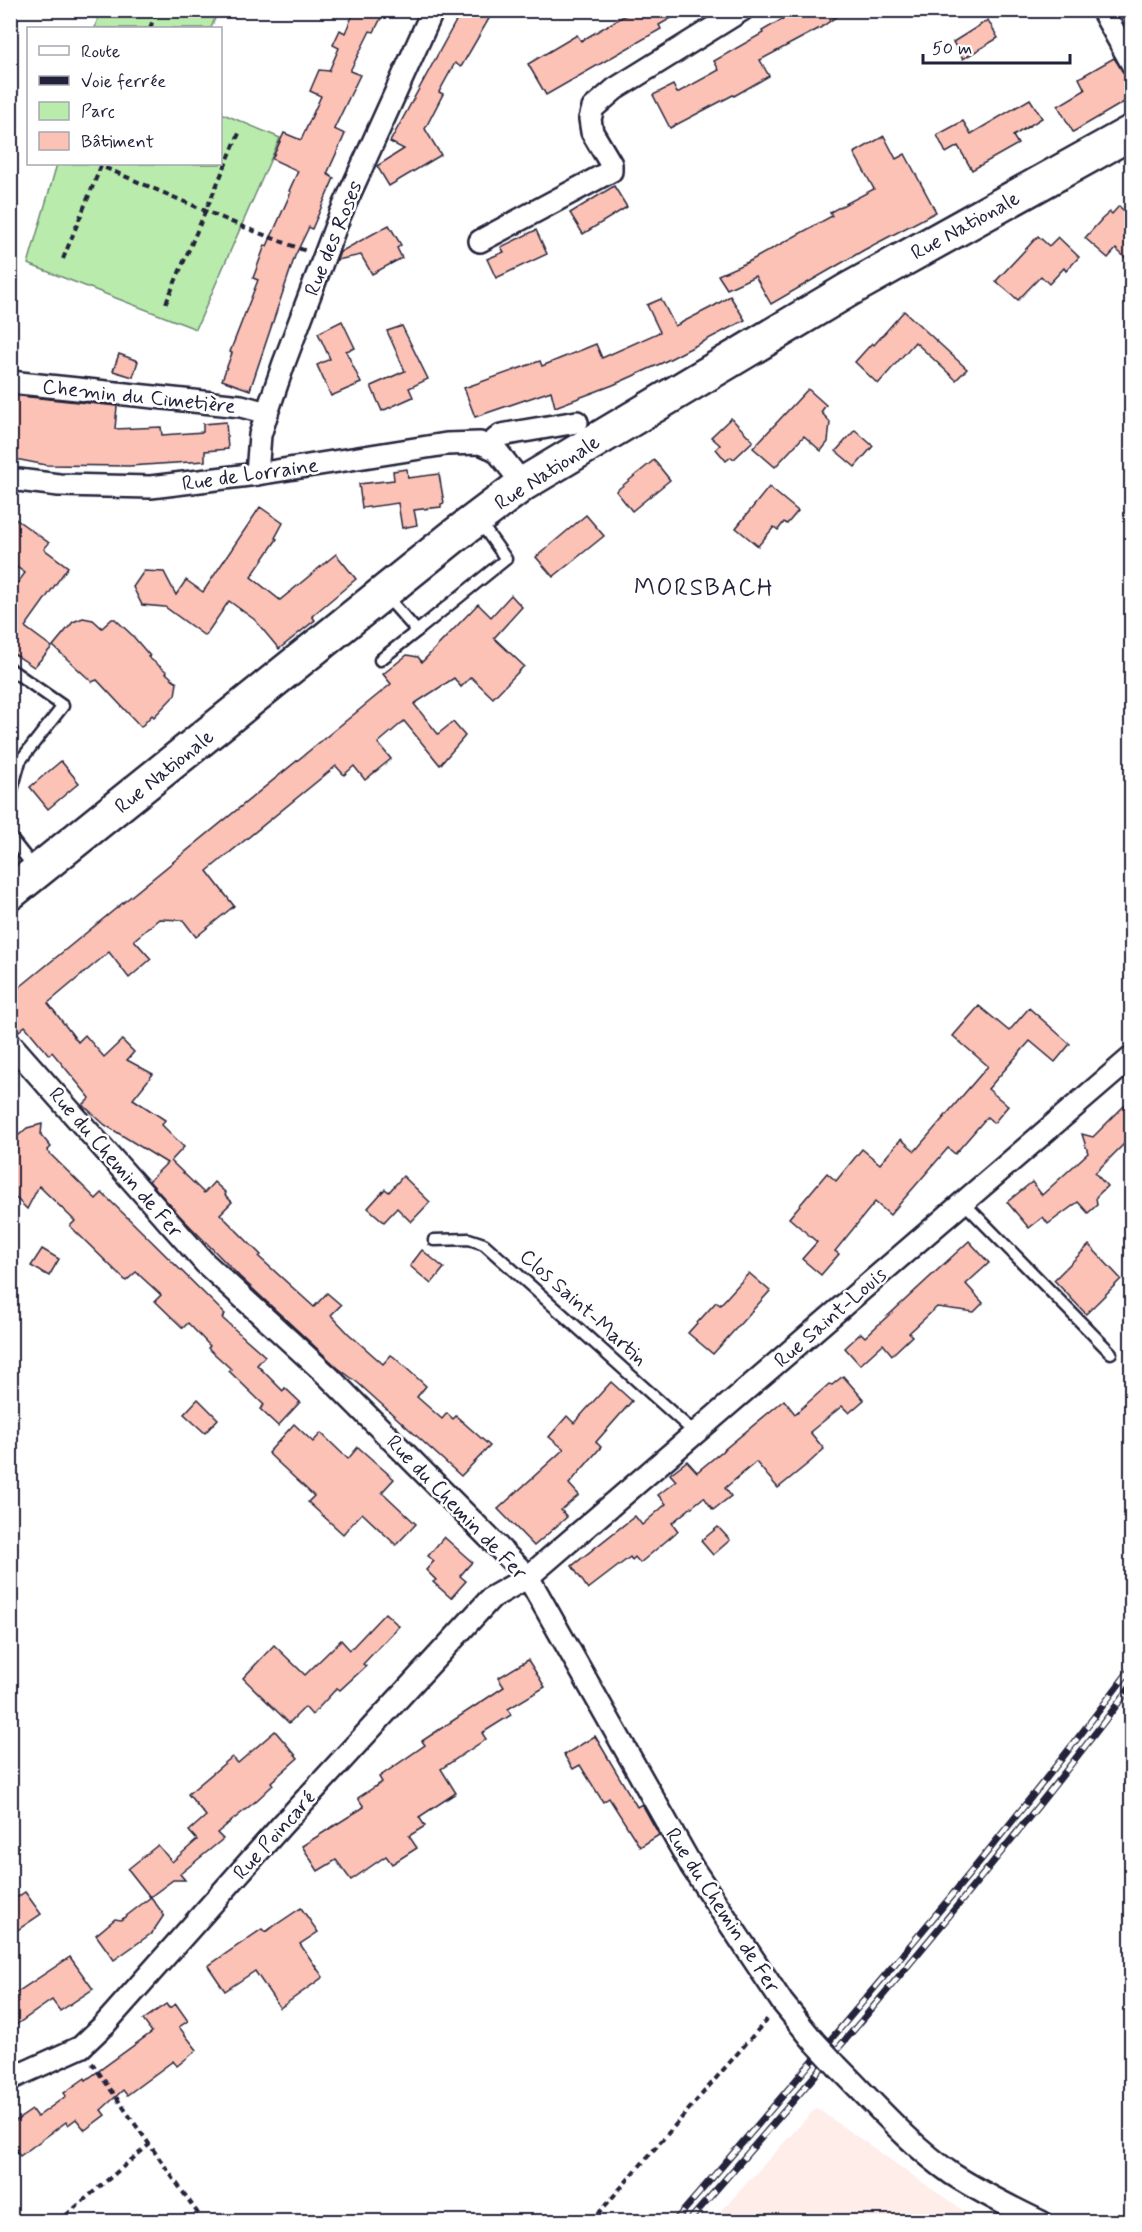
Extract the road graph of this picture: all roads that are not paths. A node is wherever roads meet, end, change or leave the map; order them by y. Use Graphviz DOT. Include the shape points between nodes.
graph roads {
  1 [pos="433,10"];
  2 [pos="742,10"];
  3 [pos="1102,10"];
  4 [pos="1131,64"];
  5 [pos="1131,132"];
  6 [pos="480,241"];
  7 [pos="10,382"];
  8 [pos="267,413"];
  9 [pos="577,422"];
  10 [pos="488,446"];
  11 [pos="257,474"];
  12 [pos="10,479"];
  13 [pos="523,484"];
  14 [pos="478,519"];
  15 [pos="384,593"];
  16 [pos="417,631"];
  17 [pos="380,660"];
  18 [pos="10,669"];
  19 [pos="10,797"];
  20 [pos="10,837"];
  21 [pos="19,889"];
  22 [pos="10,1043"];
  23 [pos="1131,1057"];
  24 [pos="963,1202"];
  25 [pos="434,1240"];
  26 [pos="1111,1353"];
  27 [pos="695,1433"];
  28 [pos="528,1577"];
  29 [pos="10,2079"];
  30 [pos="1041,2222"];
  1 -- 8 [label="street, Rue des Roses" via="340,215"];
  2 -- 6 [label="street" via="615,89 593,108 592,132 611,164 611,171"];
  3 -- 4 [label="street"];
  5 -- 13 [label="main road, Rue Nationale" via="848,290"];
  7 -- 8 [label="street, Chemin du Cimetière" via="241,406"];
  8 -- 11 [label="street, Rue des Roses" via="260,435"];
  9 -- 10 [label="street" via="501,435"];
  10 -- 11 [label="street, Rue de Lorraine" via="446,444"];
  10 -- 13 [label="street" via="496,450"];
  11 -- 12 [label="street, Rue de Lorraine" via="151,487 59,486"];
  13 -- 14 [label="main road, Rue Nationale"];
  14 -- 15 [label="main road, Rue Nationale"];
  14 -- 16 [label="lane" via="506,559"];
  15 -- 16 [label="lane"];
  15 -- 21 [label="main road, Rue Nationale"];
  16 -- 17 [label="lane"];
  18 -- 19 [label="lane" via="63,706 20,760"];
  20 -- 21 [label="lane"];
  22 -- 28 [label="street, Rue du Chemin de Fer" via="205,1263 329,1377"];
  23 -- 24 [label="street, Rue Saint-Louis"];
  24 -- 26 [label="lane"];
  24 -- 27 [label="street, Rue Saint-Louis"];
  25 -- 27 [label="lane, Clos Saint-Martin" via="468,1239 484,1244"];
  27 -- 28 [label="street, Rue Saint-Louis"];
  28 -- 29 [label="street, Rue Poincaré" via="491,1598 81,2047"];
  28 -- 30 [label="street, Rue du Chemin de Fer, bridge" via="692,1867 782,2002 812,2039 910,2140 944,2168"];
}
